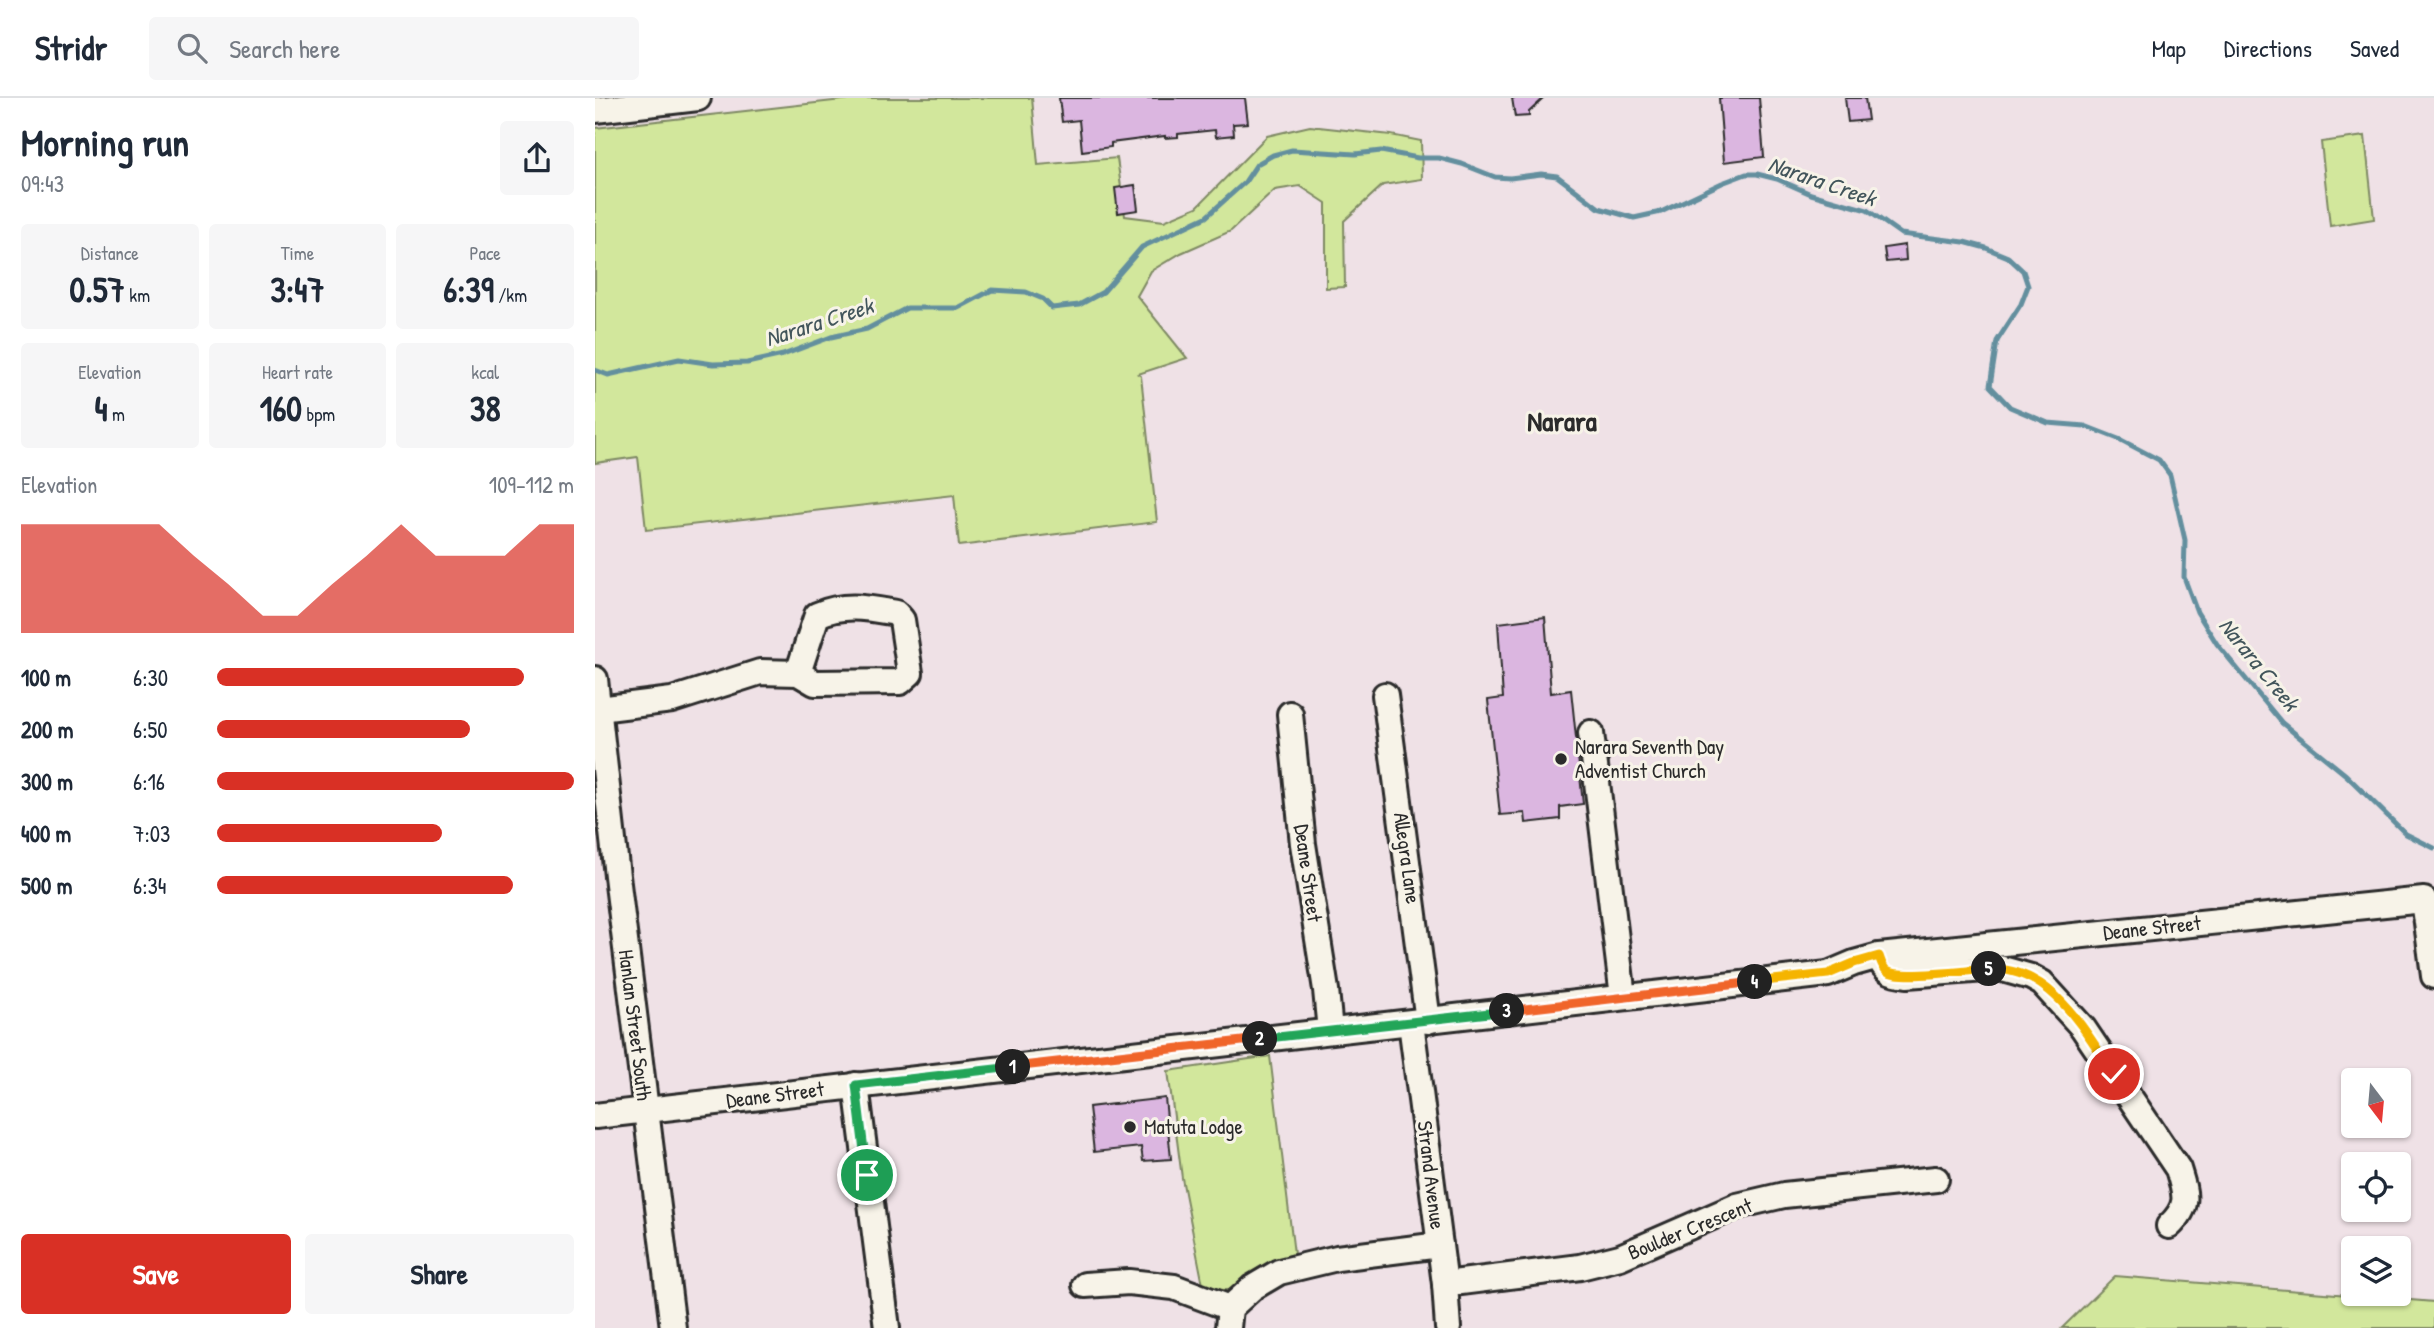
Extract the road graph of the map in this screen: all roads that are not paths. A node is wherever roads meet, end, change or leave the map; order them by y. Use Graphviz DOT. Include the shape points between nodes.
graph roads {
  1 [pos="698,98"];
  2 [pos="595,110"];
  3 [pos="798,673"];
  4 [pos="595,679"];
  5 [pos="1385,695"];
  6 [pos="599,709"];
  7 [pos="1290,714"];
  8 [pos="1591,733"];
  9 [pos="1879,956"];
  10 [pos="2434,976"];
  11 [pos="1623,997"];
  12 [pos="1420,1022"];
  13 [pos="1330,1031"];
  14 [pos="856,1085"];
  15 [pos="646,1111"];
  16 [pos="595,1116"];
  17 [pos="1936,1179"];
  18 [pos="2169,1226"];
  19 [pos="1440,1245"];
  20 [pos="1445,1284"];
  21 [pos="1085,1285"];
  22 [pos="1229,1318"];
  23 [pos="673,1328"];
  24 [pos="887,1328"];
  25 [pos="1448,1328"];
  1 -- 2 [label="street"];
  3 -- 3 [label="street" via="815,683 900,682 910,673 902,620 896,613 850,606 817,615"];
  3 -- 6 [label="street" via="760,672 672,700"];
  4 -- 6 [label="street, Hanlan Street South"];
  5 -- 12 [label="street, Allegra Lane"];
  6 -- 15 [label="street, Hanlan Street South"];
  7 -- 13 [label="street, Deane Street"];
  8 -- 11 [label="street"];
  9 -- 10 [label="street, Deane Street" via="2424,900"];
  9 -- 11 [label="street, Deane Street" via="1828,974"];
  9 -- 18 [label="street" via="1893,973 1999,968 2042,983 2083,1028 2178,1169 2185,1206"];
  11 -- 12 [label="street, Deane Street"];
  12 -- 13 [label="street, Deane Street"];
  12 -- 19 [label="street, Strand Avenue"];
  13 -- 14 [label="street, Deane Street"];
  14 -- 15 [label="street, Deane Street"];
  14 -- 24 [label="street"];
  15 -- 16 [label="street, Deane Street"];
  15 -- 23 [label="street, Hanlan Street South"];
  17 -- 20 [label="street, Boulder Crescent" via="1784,1195 1737,1206 1607,1261"];
  19 -- 20 [label="street, Strand Avenue"];
  19 -- 22 [label="street" via="1337,1258 1279,1272 1252,1288"];
  20 -- 25 [label="street, Strand Avenue"];
  21 -- 22 [label="street" via="1129,1282 1174,1287"];
}
